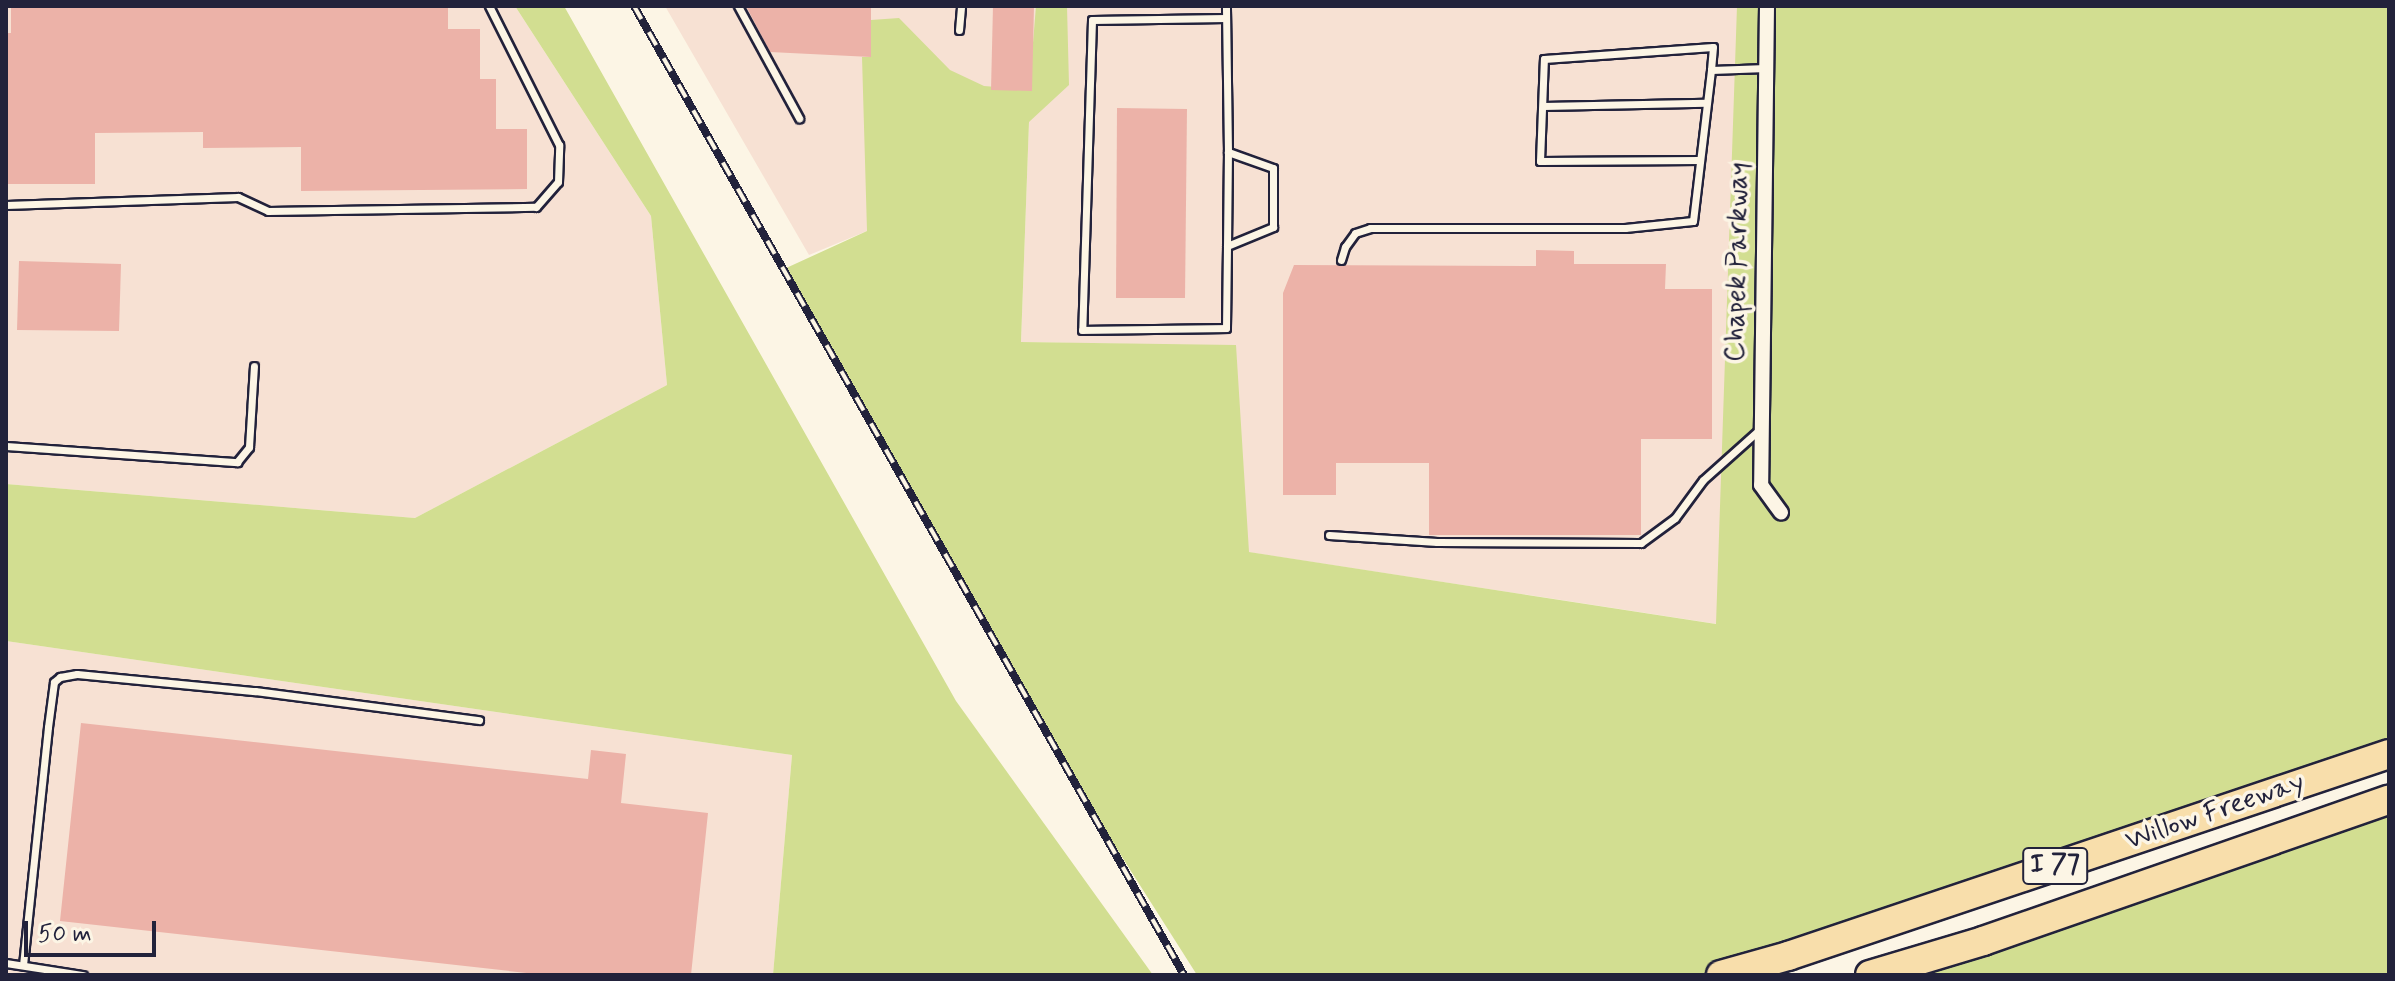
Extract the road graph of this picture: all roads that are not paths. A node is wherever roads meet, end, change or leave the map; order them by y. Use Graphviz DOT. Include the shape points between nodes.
graph roads {
  1 [pos="489,6"];
  2 [pos="738,6"];
  3 [pos="961,6"];
  4 [pos="1226,6"];
  5 [pos="1767,6"];
  6 [pos="1226,18"];
  7 [pos="959,30"];
  8 [pos="1766,68"];
  9 [pos="1711,70"];
  10 [pos="1706,103"];
  11 [pos="1543,106"];
  12 [pos="799,118"];
  13 [pos="1228,152"];
  14 [pos="1700,160"];
  15 [pos="6,205"];
  16 [pos="1227,246"];
  17 [pos="1341,260"];
  18 [pos="254,366"];
  19 [pos="1762,428"];
  20 [pos="6,446"];
  21 [pos="1781,513"];
  22 [pos="1329,535"];
  23 [pos="479,720"];
  24 [pos="2389,754"];
  25 [pos="2389,800"];
  26 [pos="6,963"];
  27 [pos="23,965"];
  28 [pos="83,975"];
  29 [pos="1721,975"];
  30 [pos="1870,975"];
  1 -- 15 [label="lane" via="559,145 558,182 536,207 268,211 238,197"];
  2 -- 12 [label="lane"];
  3 -- 7 [label="lane"];
  4 -- 6 [label="lane"];
  5 -- 8 [label="street, Chapek Parkway"];
  6 -- 13 [label="lane"];
  6 -- 16 [label="lane" via="1092,20 1082,330 1226,328"];
  8 -- 9 [label="lane"];
  8 -- 19 [label="street, Chapek Parkway"];
  9 -- 10 [label="lane"];
  9 -- 11 [label="lane" via="1713,47 1544,59"];
  10 -- 11 [label="lane"];
  10 -- 14 [label="lane"];
  11 -- 14 [label="lane" via="1540,161"];
  13 -- 16 [label="lane"];
  13 -- 16 [label="lane" via="1273,168 1273,227"];
  14 -- 17 [label="lane" via="1693,221 1625,228 1370,228 1355,233"];
  18 -- 20 [label="lane" via="249,447 237,462"];
  19 -- 21 [label="street, Chapek Parkway" via="1761,485"];
  19 -- 22 [label="lane" via="1703,480 1675,518 1641,543 1437,542"];
  23 -- 27 [label="lane" via="255,691 77,674 60,677 52,697"];
  24 -- 29 [label="highway, Willow Freeway / I 77"];
  25 -- 30 [label="highway, Willow Freeway / I 77"];
  26 -- 27 [label="lane"];
  27 -- 28 [label="lane"];
}
